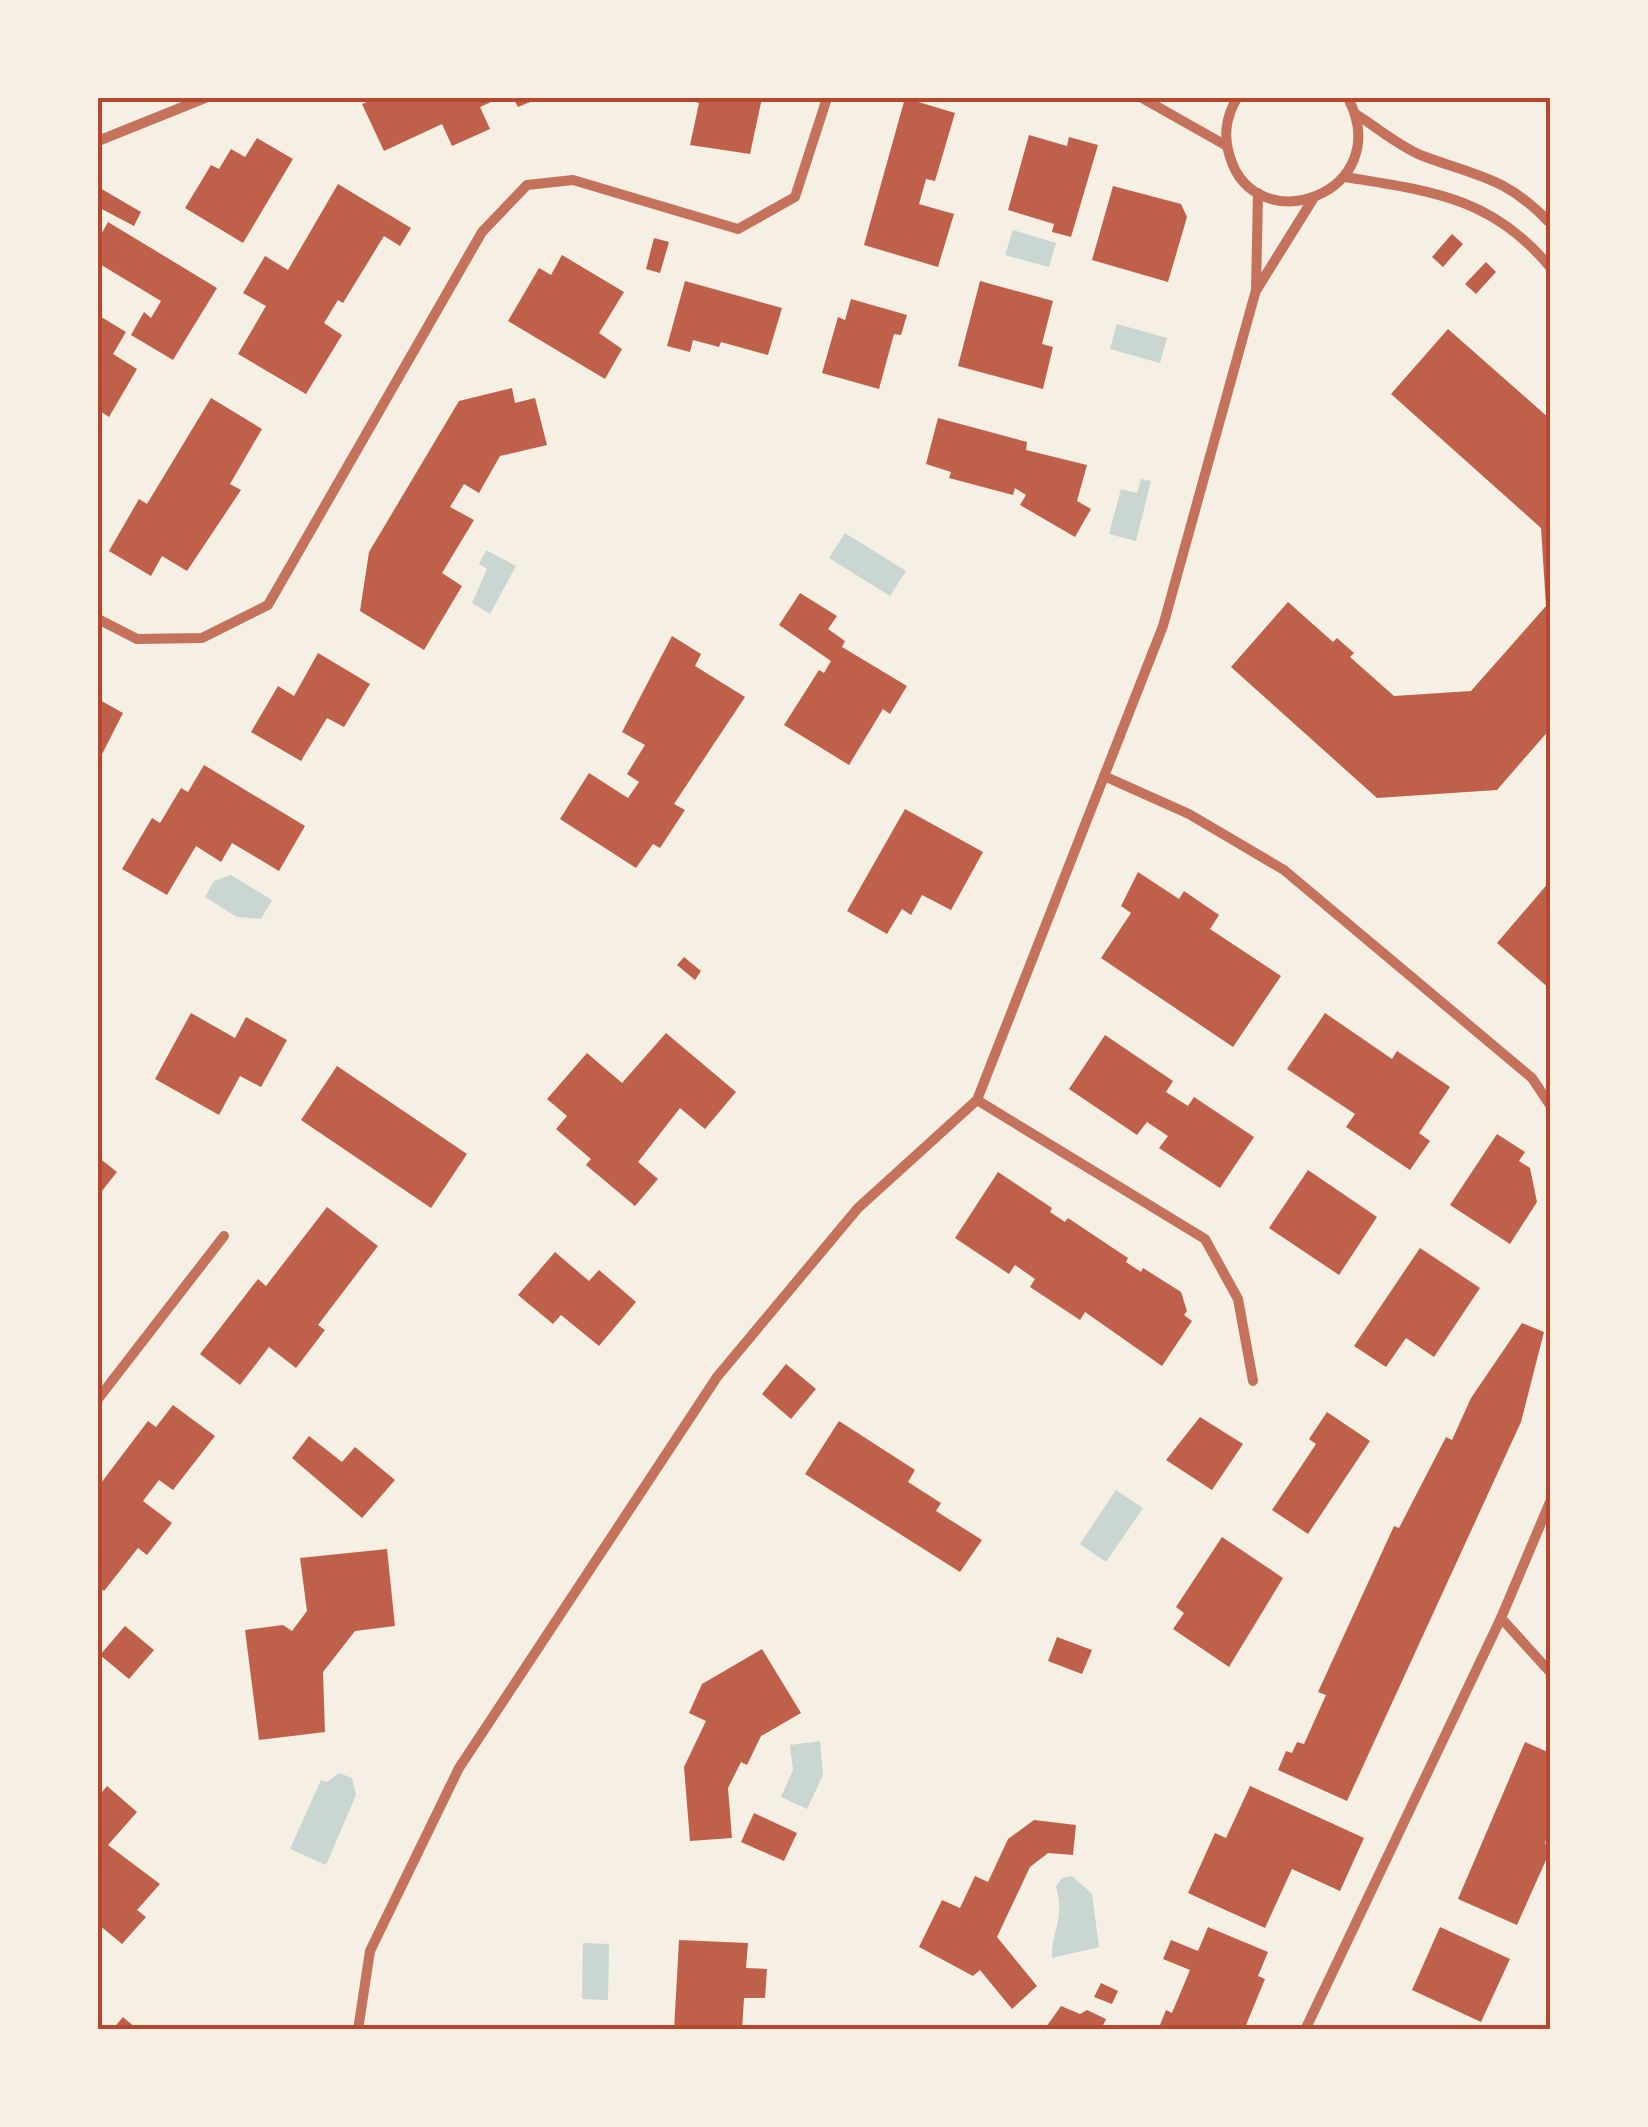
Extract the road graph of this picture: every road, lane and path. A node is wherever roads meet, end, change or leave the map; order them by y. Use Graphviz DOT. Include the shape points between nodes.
graph roads {
  1 [pos="205,98"];
  2 [pos="826,98"];
  3 [pos="1142,98"];
  4 [pos="1238,98"];
  5 [pos="1348,98"];
  6 [pos="1357,114"];
  7 [pos="98,141"];
  8 [pos="1226,146"];
  9 [pos="1345,177"];
  10 [pos="1258,193"];
  11 [pos="1312,199"];
  12 [pos="1550,223"];
  13 [pos="1550,267"];
  14 [pos="1256,290"];
  15 [pos="98,619"];
  16 [pos="1104,776"];
  17 [pos="978,1100"];
  18 [pos="1550,1105"];
  19 [pos="224,1236"];
  20 [pos="1253,1382"];
  21 [pos="98,1398"];
  22 [pos="1550,1502"];
  23 [pos="1502,1618"];
  24 [pos="1550,1672"];
  25 [pos="358,2030"];
  26 [pos="1305,2030"];
  1 -- 7 [label="street"];
  2 -- 15 [label="street" via="795,197 738,229 574,180 527,185 482,232 268,605 202,638 137,639"];
  3 -- 8 [label="street"];
  4 -- 8 [label="street"];
  5 -- 6 [label="street"];
  6 -- 9 [label="street" via="1358,147"];
  6 -- 12 [label="street" via="1419,154 1522,194"];
  8 -- 10 [label="street" via="1232,164"];
  9 -- 11 [label="street"];
  9 -- 13 [label="street" via="1484,209 1526,238"];
  10 -- 11 [label="street"];
  10 -- 14 [label="street"];
  11 -- 14 [label="street"];
  14 -- 16 [label="street" via="1163,626"];
  16 -- 17 [label="street"];
  16 -- 18 [label="street" via="1189,814 1284,870 1532,1078"];
  17 -- 20 [label="street" via="1205,1239 1238,1299"];
  17 -- 25 [label="street" via="858,1208 717,1377 459,1768 370,1950"];
  19 -- 21 [label="street"];
  22 -- 23 [label="street"];
  23 -- 24 [label="street"];
  23 -- 26 [label="street"];
}
